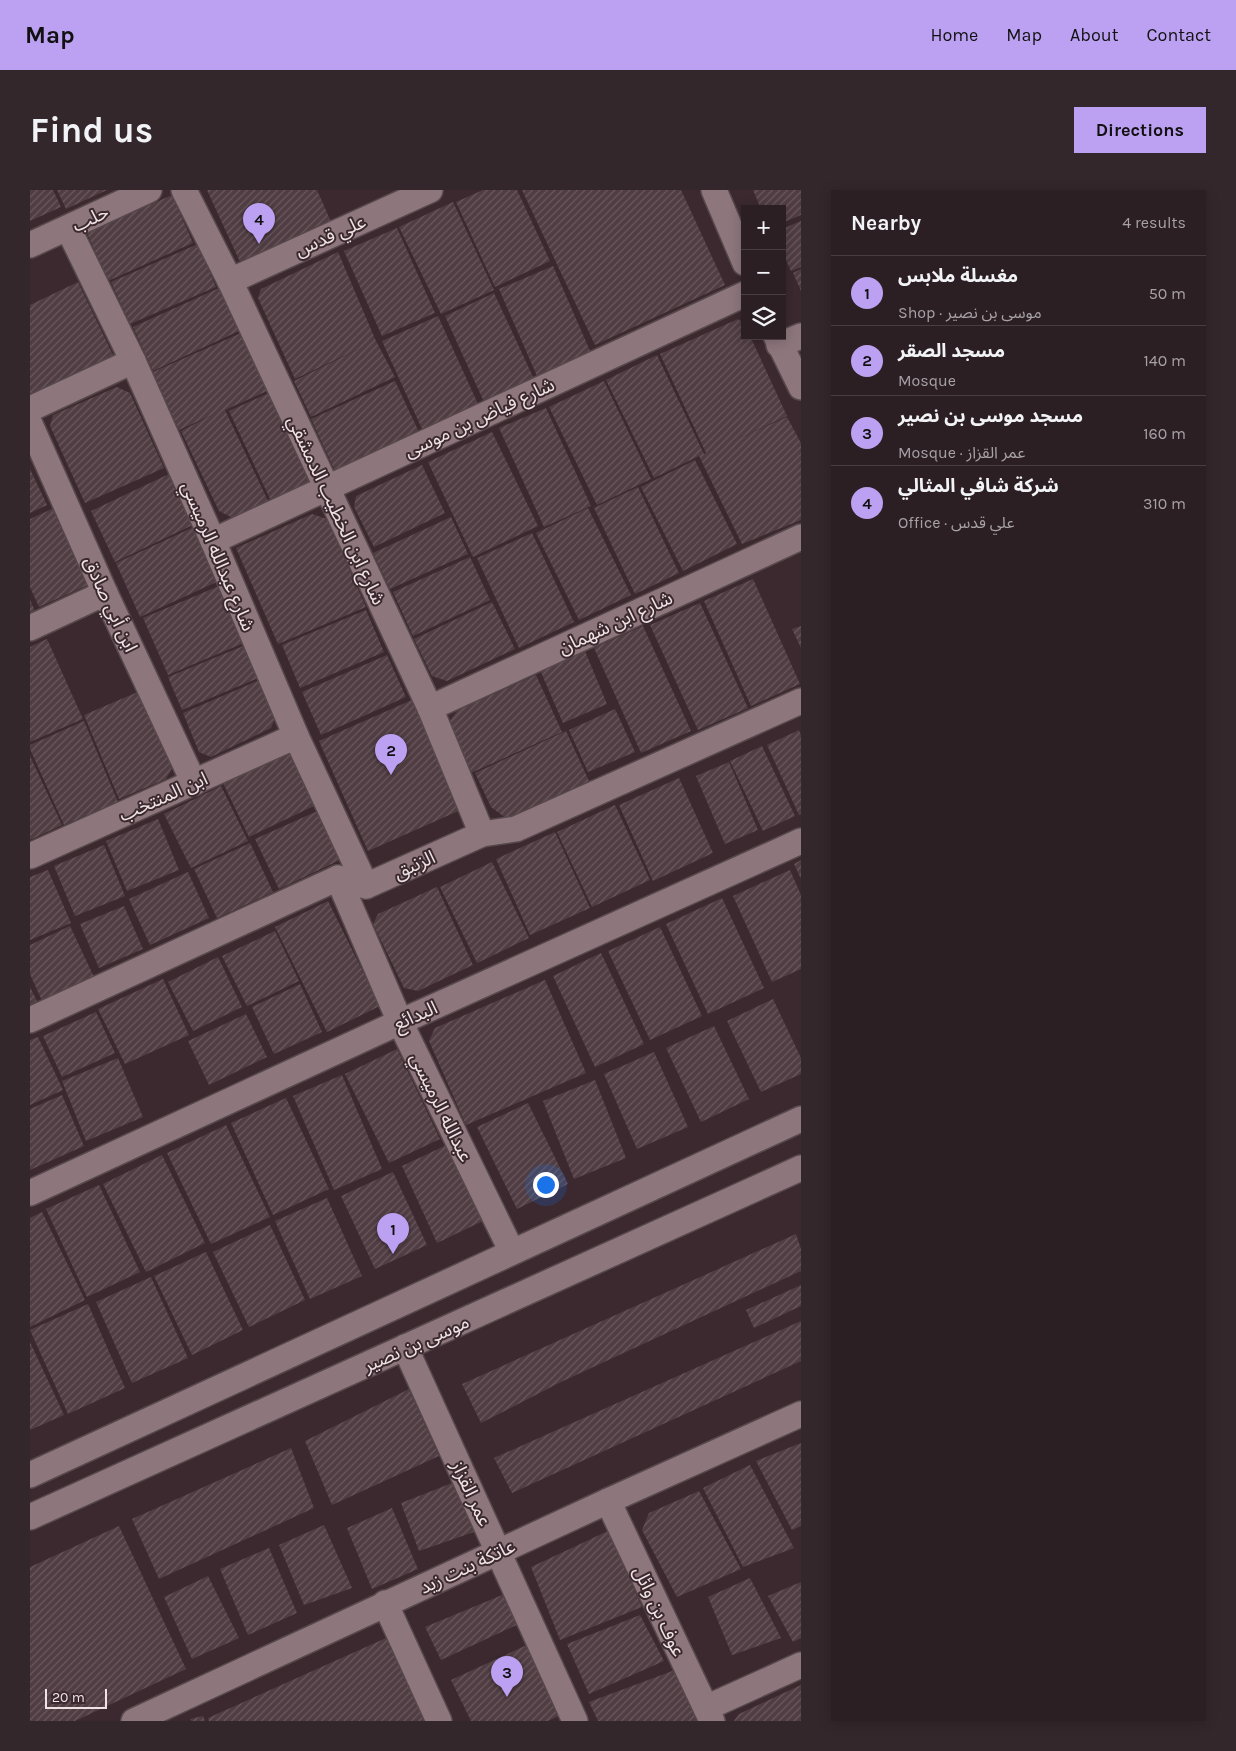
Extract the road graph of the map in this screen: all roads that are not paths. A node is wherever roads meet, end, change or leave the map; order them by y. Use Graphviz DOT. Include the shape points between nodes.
graph roads {
  1 [pos="149,190"];
  2 [pos="184,190"];
  3 [pos="430,190"];
  4 [pos="714,190"];
  5 [pos="68,228"];
  6 [pos="30,246"];
  7 [pos="741,254"];
  8 [pos="230,281"];
  9 [pos="743,295"];
  10 [pos="785,340"];
  11 [pos="133,361"];
  12 [pos="801,387"];
  13 [pos="30,409"];
  14 [pos="30,424"];
  15 [pos="327,488"];
  16 [pos="801,537"];
  17 [pos="212,541"];
  18 [pos="105,593"];
  19 [pos="30,628"];
  20 [pos="801,701"];
  21 [pos="430,708"];
  22 [pos="296,736"];
  23 [pos="194,782"];
  24 [pos="482,834"];
  25 [pos="801,841"];
  26 [pos="30,856"];
  27 [pos="338,878"];
  28 [pos="366,886"];
  29 [pos="30,1020"];
  30 [pos="400,1022"];
  31 [pos="801,1119"];
  32 [pos="801,1168"];
  33 [pos="30,1193"];
  34 [pos="512,1252"];
  35 [pos="405,1347"];
  36 [pos="801,1414"];
  37 [pos="30,1475"];
  38 [pos="608,1501"];
  39 [pos="30,1517"];
  40 [pos="498,1551"];
  41 [pos="385,1604"];
  42 [pos="801,1665"];
  43 [pos="709,1714"];
  44 [pos="134,1721"];
  45 [pos="439,1721"];
  46 [pos="575,1721"];
  1 -- 5 [label="street, حلب"];
  2 -- 8 [label="street, شارع ابن الخطيب الدمشقي"];
  3 -- 8 [label="street, علي قدس"];
  4 -- 7 [label="street"];
  5 -- 6 [label="street, حلب"];
  5 -- 11 [label="street, شارع عبدالله الرميسي"];
  8 -- 15 [label="street, شارع ابن الخطيب الدمشقي"];
  9 -- 15 [label="street, شارع فياض بن موسى"];
  10 -- 12 [label="street"];
  11 -- 13 [label="street"];
  11 -- 17 [label="street, شارع عبدالله الرميسي"];
  14 -- 18 [label="street, ابن أبي صادق"];
  15 -- 17 [label="street, شارع فياض بن موسى"];
  15 -- 21 [label="street, شارع ابن الخطيب الدمشقي"];
  16 -- 21 [label="street, شارع ابن شهمان"];
  17 -- 22 [label="street, شارع عبدالله الرميسي"];
  18 -- 19 [label="street"];
  18 -- 23 [label="street, ابن أبي صادق"];
  20 -- 24 [label="street, الزنبق" via="516,830"];
  21 -- 24 [label="street, شارع ابن الخطيب الدمشقي"];
  22 -- 23 [label="street, ابن المنتخب"];
  22 -- 28 [label="street, شارع عبدالله الرميسي"];
  23 -- 26 [label="street, ابن المنتخب"];
  24 -- 28 [label="street, الزنبق"];
  25 -- 30 [label="street, البدائع"];
  27 -- 28 [label="street"];
  27 -- 29 [label="street"];
  27 -- 30 [label="street, عبدالله الرميسي"];
  30 -- 33 [label="street, البدائع"];
  30 -- 34 [label="street, عبدالله الرميسي"];
  31 -- 34 [label="street"];
  32 -- 35 [label="street, موسى بن نصير"];
  34 -- 37 [label="street"];
  35 -- 39 [label="street, موسى بن نصير"];
  35 -- 40 [label="street, عمر القزاز"];
  36 -- 38 [label="street, عاتكة بنت زيد"];
  38 -- 40 [label="street, عاتكة بنت زيد"];
  38 -- 43 [label="street, عوف بن وائل"];
  40 -- 41 [label="street, عاتكة بنت زيد"];
  40 -- 46 [label="street, عمر القزاز"];
  41 -- 44 [label="street, عاتكة بنت زيد"];
  41 -- 45 [label="street"];
  42 -- 43 [label="street"];
}
